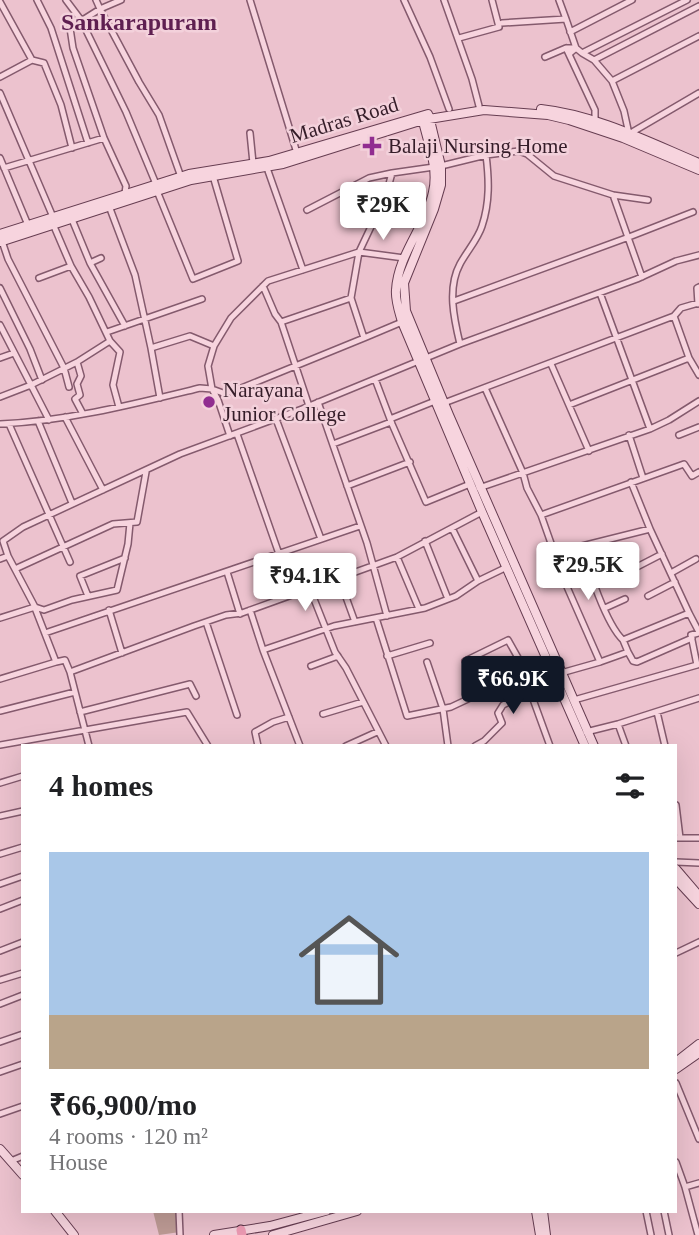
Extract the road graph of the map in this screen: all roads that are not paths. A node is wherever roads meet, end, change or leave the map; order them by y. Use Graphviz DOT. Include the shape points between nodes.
graph roads {
  1 [pos="37,0"];
  2 [pos="66,0"];
  3 [pos="96,0"];
  4 [pos="121,0"];
  5 [pos="250,0"];
  6 [pos="404,0"];
  7 [pos="444,0"];
  8 [pos="500,0"];
  9 [pos="559,0"];
  10 [pos="632,0"];
  11 [pos="687,0"];
  12 [pos="492,1"];
  13 [pos="0,2"];
  14 [pos="699,6"];
  15 [pos="100,9"];
  16 [pos="566,19"];
  17 [pos="81,20"];
  18 [pos="502,23"];
  19 [pos="570,32"];
  20 [pos="699,36"];
  21 [pos="459,38"];
  22 [pos="576,48"];
  23 [pos="568,51"];
  24 [pos="582,53"];
  25 [pos="545,57"];
  26 [pos="32,60"];
  27 [pos="594,60"];
  28 [pos="0,76"];
  29 [pos="612,81"];
  30 [pos="0,93"];
  31 [pos="699,93"];
  32 [pos="479,106"];
  33 [pos="449,110"];
  34 [pos="426,117"];
  35 [pos="593,124"];
  36 [pos="250,133"];
  37 [pos="629,134"];
  38 [pos="104,138"];
  39 [pos="88,143"];
  40 [pos="72,148"];
  41 [pos="297,153"];
  42 [pos="486,155"];
  43 [pos="0,158"];
  44 [pos="30,160"];
  45 [pos="253,163"];
  46 [pos="699,163"];
  47 [pos="438,167"];
  48 [pos="4,168"];
  49 [pos="267,168"];
  50 [pos="699,170"];
  51 [pos="392,173"];
  52 [pos="213,176"];
  53 [pos="182,179"];
  54 [pos="157,187"];
  55 [pos="125,193"];
  56 [pos="613,195"];
  57 [pos="648,200"];
  58 [pos="109,206"];
  59 [pos="307,210"];
  60 [pos="693,212"];
  61 [pos="70,215"];
  62 [pos="53,220"];
  63 [pos="28,225"];
  64 [pos="629,237"];
  65 [pos="1,238"];
  66 [pos="359,252"];
  67 [pos="699,255"];
  68 [pos="101,258"];
  69 [pos="404,258"];
  70 [pos="90,263"];
  71 [pos="71,266"];
  72 [pos="303,270"];
  73 [pos="642,277"];
  74 [pos="39,278"];
  75 [pos="263,286"];
  76 [pos="0,288"];
  77 [pos="699,288"];
  78 [pos="600,293"];
  79 [pos="351,298"];
  80 [pos="202,299"];
  81 [pos="454,301"];
  82 [pos="698,304"];
  83 [pos="674,316"];
  84 [pos="145,319"];
  85 [pos="402,322"];
  86 [pos="281,323"];
  87 [pos="0,325"];
  88 [pos="125,326"];
  89 [pos="107,332"];
  90 [pos="364,338"];
  91 [pos="617,338"];
  92 [pos="110,341"];
  93 [pos="460,344"];
  94 [pos="214,346"];
  95 [pos="151,348"];
  96 [pos="14,353"];
  97 [pos="0,358"];
  98 [pos="690,358"];
  99 [pos="421,359"];
  100 [pos="77,362"];
  101 [pos="551,364"];
  102 [pos="296,365"];
  103 [pos="64,368"];
  104 [pos="699,376"];
  105 [pos="375,379"];
  106 [pos="42,380"];
  107 [pos="632,380"];
  108 [pos="31,385"];
  109 [pos="69,387"];
  110 [pos="212,388"];
  111 [pos="485,388"];
  112 [pos="0,397"];
  113 [pos="160,398"];
  114 [pos="699,401"];
  115 [pos="318,402"];
  116 [pos="439,402"];
  117 [pos="569,405"];
  118 [pos="309,406"];
  119 [pos="120,407"];
  120 [pos="83,414"];
  121 [pos="65,417"];
  122 [pos="276,419"];
  123 [pos="49,420"];
  124 [pos="38,421"];
  125 [pos="391,421"];
  126 [pos="0,424"];
  127 [pos="9,424"];
  128 [pos="699,427"];
  129 [pos="650,429"];
  130 [pos="237,433"];
  131 [pos="629,435"];
  132 [pos="679,435"];
  133 [pos="230,436"];
  134 [pos="333,444"];
  135 [pos="589,451"];
  136 [pos="410,462"];
  137 [pos="146,472"];
  138 [pos="699,472"];
  139 [pos="523,473"];
  140 [pos="643,478"];
  141 [pos="631,482"];
  142 [pos="347,486"];
  143 [pos="475,487"];
  144 [pos="103,491"];
  145 [pos="72,503"];
  146 [pos="491,508"];
  147 [pos="482,512"];
  148 [pos="50,513"];
  149 [pos="541,515"];
  150 [pos="130,523"];
  151 [pos="360,526"];
  152 [pos="452,528"];
  153 [pos="650,529"];
  154 [pos="1,538"];
  155 [pos="321,539"];
  156 [pos="425,541"];
  157 [pos="64,546"];
  158 [pos="582,546"];
  159 [pos="279,554"];
  160 [pos="662,554"];
  161 [pos="8,556"];
  162 [pos="556,556"];
  163 [pos="397,557"];
  164 [pos="125,558"];
  165 [pos="0,559"];
  166 [pos="696,559"];
  167 [pos="70,562"];
  168 [pos="374,566"];
  169 [pos="507,567"];
  170 [pos="15,569"];
  171 [pos="631,570"];
  172 [pos="227,572"];
  173 [pos="671,573"];
  174 [pos="339,578"];
  175 [pos="478,581"];
  176 [pos="675,582"];
  177 [pos="310,589"];
  178 [pos="88,596"];
  179 [pos="648,596"];
  180 [pos="448,599"];
  181 [pos="625,599"];
  182 [pos="35,607"];
  183 [pos="605,608"];
  184 [pos="419,609"];
  185 [pos="109,610"];
  186 [pos="250,610"];
  187 [pos="689,613"];
  188 [pos="240,614"];
  189 [pos="387,616"];
  190 [pos="0,618"];
  191 [pos="376,618"];
  192 [pos="206,622"];
  193 [pos="355,622"];
  194 [pos="325,629"];
  195 [pos="699,632"];
  196 [pos="45,633"];
  197 [pos="692,638"];
  198 [pos="623,640"];
  199 [pos="430,643"];
  200 [pos="263,650"];
  201 [pos="628,652"];
  202 [pos="122,653"];
  203 [pos="338,656"];
  204 [pos="387,656"];
  205 [pos="465,661"];
  206 [pos="549,661"];
  207 [pos="56,662"];
  208 [pos="427,662"];
  209 [pos="600,662"];
  210 [pos="311,666"];
  211 [pos="70,672"];
  212 [pos="526,672"];
  213 [pos="558,674"];
  214 [pos="0,678"];
  215 [pos="75,692"];
  216 [pos="195,696"];
  217 [pos="699,698"];
  218 [pos="574,700"];
  219 [pos="363,702"];
  220 [pos="443,709"];
  221 [pos="0,711"];
  222 [pos="80,712"];
  223 [pos="657,712"];
  224 [pos="323,714"];
  225 [pos="237,715"];
  226 [pos="289,717"];
  227 [pos="618,724"];
  228 [pos="85,731"];
  229 [pos="377,732"];
  230 [pos="584,733"];
  231 [pos="485,743"];
  232 [pos="88,744"];
  233 [pos="207,744"];
  234 [pos="258,744"];
  235 [pos="299,744"];
  236 [pos="350,744"];
  237 [pos="385,744"];
  238 [pos="448,744"];
  239 [pos="549,744"];
  240 [pos="585,744"];
  241 [pos="592,744"];
  242 [pos="625,744"];
  243 [pos="665,744"];
  244 [pos="0,745"];
  245 [pos="21,777"];
  246 [pos="0,783"];
  247 [pos="21,811"];
  248 [pos="0,816"];
  249 [pos="678,838"];
  250 [pos="699,838"];
  251 [pos="21,848"];
  252 [pos="0,854"];
  253 [pos="677,862"];
  254 [pos="699,863"];
  255 [pos="677,870"];
  256 [pos="21,877"];
  257 [pos="677,880"];
  258 [pos="0,884"];
  259 [pos="699,896"];
  260 [pos="21,901"];
  261 [pos="699,904"];
  262 [pos="0,909"];
  263 [pos="699,942"];
  264 [pos="21,943"];
  265 [pos="0,951"];
  266 [pos="677,953"];
  267 [pos="21,974"];
  268 [pos="0,980"];
  269 [pos="21,996"];
  270 [pos="0,1004"];
  271 [pos="21,1035"];
  272 [pos="0,1042"];
  273 [pos="699,1044"];
  274 [pos="699,1054"];
  275 [pos="677,1061"];
  276 [pos="21,1065"];
  277 [pos="677,1068"];
  278 [pos="0,1072"];
  279 [pos="677,1085"];
  280 [pos="21,1107"];
  281 [pos="0,1114"];
  282 [pos="699,1139"];
  283 [pos="0,1149"];
  284 [pos="21,1157"];
  285 [pos="10,1161"];
  286 [pos="677,1165"];
  287 [pos="21,1173"];
  288 [pos="699,1183"];
  289 [pos="685,1187"];
  290 [pos="57,1213"];
  291 [pos="179,1213"];
  292 [pos="321,1213"];
  293 [pos="349,1213"];
  294 [pos="537,1213"];
  295 [pos="543,1213"];
  296 [pos="646,1213"];
  297 [pos="664,1213"];
  298 [pos="270,1232"];
  299 [pos="241,1233"];
  300 [pos="74,1235"];
  301 [pos="180,1235"];
  302 [pos="214,1235"];
  303 [pos="540,1235"];
  304 [pos="546,1235"];
  305 [pos="651,1235"];
  306 [pos="669,1235"];
  307 [pos="698,1235"];
  1 -- 39 [label="street"];
  2 -- 17 [label="street"];
  3 -- 15 [label="street"];
  4 -- 15 [label="street"];
  5 -- 41 [label="street"];
  6 -- 33 [label="street"];
  7 -- 21 [label="street"];
  8 -- 12 [label="street"];
  9 -- 16 [label="street"];
  10 -- 19 [label="street"];
  11 -- 24 [label="street"];
  12 -- 21 [label="street" via="499,27"];
  13 -- 26 [label="street"];
  14 -- 27 [label="street"];
  15 -- 17 [label="street"];
  15 -- 53 [label="street" via="159,115"];
  16 -- 18 [label="street"];
  16 -- 19 [label="street"];
  17 -- 38 [label="street" via="70,27 73,48"];
  17 -- 54 [label="street"];
  19 -- 22 [label="street"];
  20 -- 29 [label="street"];
  21 -- 32 [label="street"];
  22 -- 23 [label="street"];
  22 -- 24 [label="street"];
  23 -- 25 [label="street"];
  23 -- 35 [label="street" via="595,110"];
  24 -- 27 [label="street"];
  26 -- 28 [label="street"];
  26 -- 40 [label="street" via="44,63"];
  27 -- 29 [label="street"];
  29 -- 37 [label="street"];
  30 -- 44 [label="street"];
  31 -- 37 [label="street"];
  32 -- 33 [label="main road, Madras Road"];
  32 -- 35 [label="main road, Madras Road" via="552,110"];
  33 -- 34 [label="main road, Madras Road"];
  34 -- 35 [label="main road" via="484,110"];
  34 -- 41 [label="main road, Madras Road"];
  34 -- 47 [label="main road"];
  34 -- 49 [label="main road"];
  35 -- 37 [label="main road, Madras Road"];
  35 -- 50 [label="main road"];
  36 -- 45 [label="street"];
  37 -- 46 [label="main road, Madras Road"];
  38 -- 39 [label="street"];
  38 -- 55 [label="street"];
  39 -- 40 [label="street"];
  40 -- 44 [label="street"];
  41 -- 45 [label="main road, Madras Road"];
  42 -- 47 [label="street"];
  42 -- 56 [label="street" via="519,151 554,176"];
  42 -- 81 [label="street" via="490,190 482,227 458,267"];
  43 -- 48 [label="street"];
  44 -- 48 [label="street"];
  44 -- 62 [label="street"];
  45 -- 53 [label="main road, Madras Road"];
  47 -- 51 [label="street"];
  47 -- 69 [label="main road" via="430,204"];
  47 -- 99 [label="main road" via="439,197 404,284 406,311"];
  48 -- 63 [label="street"];
  49 -- 52 [label="main road"];
  49 -- 72 [label="street"];
  51 -- 59 [label="street" via="369,178"];
  51 -- 66 [label="street"];
  52 -- 53 [label="main road"];
  52 -- 54 [label="street" via="238,261 193,279"];
  53 -- 54 [label="main road"];
  54 -- 55 [label="main road"];
  54 -- 58 [label="main road"];
  55 -- 61 [label="main road"];
  56 -- 57 [label="street"];
  56 -- 64 [label="street"];
  58 -- 61 [label="main road"];
  58 -- 84 [label="street" via="135,275"];
  60 -- 64 [label="street"];
  61 -- 62 [label="main road"];
  61 -- 70 [label="street"];
  62 -- 63 [label="main road"];
  62 -- 65 [label="main road"];
  62 -- 71 [label="street"];
  63 -- 65 [label="main road"];
  64 -- 73 [label="street"];
  64 -- 81 [label="street"];
  65 -- 103 [label="street"];
  66 -- 69 [label="street"];
  66 -- 72 [label="street"];
  66 -- 79 [label="street"];
  67 -- 73 [label="street"];
  68 -- 70 [label="street"];
  69 -- 85 [label="main road" via="396,292"];
  70 -- 88 [label="street"];
  71 -- 74 [label="street"];
  71 -- 89 [label="street"];
  72 -- 75 [label="street"];
  73 -- 78 [label="street"];
  75 -- 86 [label="street"];
  75 -- 94 [label="street" via="231,317"];
  76 -- 106 [label="street"];
  77 -- 82 [label="street"];
  78 -- 91 [label="street"];
  78 -- 93 [label="street"];
  79 -- 86 [label="street"];
  79 -- 90 [label="street"];
  80 -- 84 [label="street"];
  81 -- 93 [label="street"];
  82 -- 83 [label="street" via="681,308"];
  83 -- 91 [label="street"];
  83 -- 98 [label="street"];
  84 -- 88 [label="street"];
  84 -- 95 [label="street"];
  85 -- 90 [label="street"];
  85 -- 99 [label="main road"];
  86 -- 102 [label="street"];
  87 -- 96 [label="street"];
  88 -- 89 [label="street"];
  89 -- 92 [label="street"];
  90 -- 102 [label="street"];
  91 -- 101 [label="street"];
  91 -- 107 [label="street"];
  92 -- 100 [label="street"];
  92 -- 119 [label="street" via="120,352 113,385"];
  93 -- 99 [label="street"];
  94 -- 95 [label="street" via="190,336"];
  94 -- 110 [label="street" via="208,366"];
  95 -- 113 [label="street"];
  96 -- 97 [label="street"];
  96 -- 108 [label="street"];
  98 -- 104 [label="street"];
  98 -- 107 [label="street"];
  99 -- 105 [label="street"];
  99 -- 116 [label="main road"];
  100 -- 103 [label="street"];
  100 -- 120 [label="street" via="80,395 75,399"];
  101 -- 111 [label="street"];
  101 -- 117 [label="street"];
  102 -- 110 [label="street" via="234,391"];
  102 -- 118 [label="street"];
  103 -- 106 [label="street"];
  103 -- 109 [label="street"];
  105 -- 115 [label="street"];
  105 -- 125 [label="street"];
  106 -- 108 [label="street"];
  107 -- 117 [label="street"];
  107 -- 129 [label="street"];
  108 -- 112 [label="street"];
  108 -- 123 [label="street"];
  110 -- 113 [label="street"];
  110 -- 133 [label="street"];
  111 -- 116 [label="street"];
  111 -- 139 [label="street"];
  113 -- 119 [label="street"];
  114 -- 129 [label="street"];
  115 -- 118 [label="street"];
  115 -- 134 [label="street"];
  116 -- 125 [label="street"];
  116 -- 143 [label="main road"];
  117 -- 135 [label="street"];
  118 -- 122 [label="street"];
  119 -- 120 [label="street"];
  120 -- 121 [label="street"];
  121 -- 123 [label="street"];
  121 -- 144 [label="street"];
  122 -- 130 [label="street"];
  122 -- 155 [label="street"];
  123 -- 124 [label="street"];
  124 -- 127 [label="street"];
  124 -- 145 [label="street"];
  125 -- 134 [label="street"];
  125 -- 136 [label="street"];
  126 -- 127 [label="street"];
  127 -- 148 [label="street"];
  128 -- 132 [label="street"];
  129 -- 131 [label="street"];
  130 -- 133 [label="street"];
  130 -- 159 [label="street"];
  131 -- 135 [label="street"];
  131 -- 140 [label="street"];
  133 -- 137 [label="street"];
  134 -- 142 [label="street"];
  135 -- 139 [label="street"];
  136 -- 142 [label="street"];
  136 -- 143 [label="street" via="426,502"];
  137 -- 144 [label="street"];
  137 -- 150 [label="street" via="137,522"];
  138 -- 140 [label="street" via="692,476 684,464"];
  139 -- 143 [label="street"];
  139 -- 149 [label="street"];
  140 -- 141 [label="street"];
  141 -- 149 [label="street"];
  141 -- 153 [label="street"];
  142 -- 151 [label="street"];
  143 -- 146 [label="main road"];
  143 -- 147 [label="main road"];
  144 -- 145 [label="street"];
  145 -- 148 [label="street"];
  146 -- 147 [label="street"];
  146 -- 213 [label="main road"];
  147 -- 152 [label="street"];
  147 -- 169 [label="main road"];
  148 -- 154 [label="street"];
  148 -- 157 [label="street"];
  149 -- 162 [label="street"];
  150 -- 157 [label="street" via="113,524"];
  150 -- 164 [label="street"];
  151 -- 155 [label="street"];
  151 -- 168 [label="street"];
  152 -- 156 [label="street"];
  152 -- 175 [label="street"];
  153 -- 158 [label="street"];
  153 -- 160 [label="street"];
  154 -- 161 [label="street"];
  155 -- 159 [label="street"];
  156 -- 163 [label="street"];
  156 -- 180 [label="street"];
  157 -- 167 [label="street"];
  157 -- 170 [label="street"];
  158 -- 162 [label="street"];
  158 -- 183 [label="street"];
  159 -- 172 [label="street"];
  160 -- 171 [label="street"];
  160 -- 173 [label="street"];
  161 -- 165 [label="street"];
  161 -- 170 [label="street"];
  162 -- 209 [label="street"];
  163 -- 168 [label="street"];
  163 -- 184 [label="street"];
  164 -- 178 [label="street" via="117,590"];
  164 -- 178 [label="street" via="80,576"];
  166 -- 173 [label="street"];
  168 -- 174 [label="street"];
  168 -- 189 [label="street"];
  169 -- 175 [label="street"];
  169 -- 206 [label="main road"];
  170 -- 182 [label="street"];
  172 -- 185 [label="street"];
  172 -- 188 [label="street"];
  173 -- 176 [label="street"];
  174 -- 177 [label="street"];
  174 -- 193 [label="street"];
  175 -- 180 [label="street"];
  176 -- 179 [label="street"];
  176 -- 187 [label="street"];
  177 -- 186 [label="street"];
  177 -- 194 [label="street"];
  178 -- 182 [label="street" via="44,610"];
  180 -- 184 [label="street"];
  181 -- 183 [label="street"];
  182 -- 190 [label="street"];
  182 -- 196 [label="street"];
  183 -- 198 [label="street"];
  184 -- 189 [label="street"];
  185 -- 196 [label="street"];
  185 -- 202 [label="street"];
  186 -- 188 [label="street"];
  186 -- 200 [label="street"];
  187 -- 195 [label="street"];
  187 -- 198 [label="street"];
  188 -- 192 [label="street"];
  189 -- 191 [label="street"];
  191 -- 193 [label="street"];
  191 -- 204 [label="street"];
  192 -- 202 [label="street"];
  192 -- 225 [label="street"];
  193 -- 194 [label="street"];
  194 -- 200 [label="street"];
  194 -- 203 [label="street"];
  195 -- 197 [label="street"];
  196 -- 207 [label="street"];
  197 -- 201 [label="street" via="637,662"];
  197 -- 218 [label="street" via="697,665"];
  198 -- 201 [label="street"];
  199 -- 204 [label="street"];
  200 -- 226 [label="street"];
  201 -- 209 [label="street"];
  202 -- 211 [label="street"];
  203 -- 210 [label="street"];
  203 -- 219 [label="street"];
  204 -- 220 [label="street" via="407,716"];
  205 -- 212 [label="street" via="508,640"];
  206 -- 212 [label="street"];
  206 -- 213 [label="main road"];
  207 -- 211 [label="street" via="65,660"];
  207 -- 214 [label="street"];
  208 -- 220 [label="street"];
  209 -- 213 [label="street"];
  211 -- 215 [label="street"];
  212 -- 220 [label="street"];
  213 -- 218 [label="main road"];
  213 -- 230 [label="main road"];
  215 -- 221 [label="street"];
  215 -- 222 [label="street"];
  216 -- 222 [label="street" via="190,684"];
  217 -- 223 [label="street"];
  218 -- 230 [label="main road"];
  219 -- 224 [label="street"];
  219 -- 229 [label="street"];
  220 -- 238 [label="street"];
  222 -- 228 [label="street"];
  223 -- 227 [label="street"];
  223 -- 243 [label="street"];
  226 -- 234 [label="street" via="255,732"];
  226 -- 235 [label="street"];
  227 -- 230 [label="street"];
  227 -- 242 [label="street"];
  228 -- 232 [label="street"];
  228 -- 233 [label="street" via="187,712"];
  228 -- 244 [label="street"];
  229 -- 236 [label="street"];
  229 -- 237 [label="street"];
  230 -- 240 [label="main road"];
  230 -- 241 [label="main road"];
  231 -- 239 [label="street" via="502,723 498,713 503,705 530,691"];
  245 -- 246 [label="street"];
  247 -- 248 [label="street"];
  249 -- 250 [label="street"];
  251 -- 252 [label="street"];
  253 -- 254 [label="street"];
  255 -- 259 [label="main road"];
  256 -- 258 [label="street"];
  257 -- 261 [label="main road"];
  260 -- 262 [label="street"];
  263 -- 266 [label="street"];
  264 -- 265 [label="street"];
  267 -- 268 [label="street"];
  269 -- 270 [label="street"];
  271 -- 272 [label="street"];
  273 -- 275 [label="main road"];
  274 -- 277 [label="main road"];
  276 -- 278 [label="street"];
  279 -- 282 [label="street"];
  280 -- 281 [label="street"];
  283 -- 285 [label="main road"];
  284 -- 285 [label="street"];
  285 -- 287 [label="main road"];
  286 -- 289 [label="street"];
  288 -- 289 [label="street"];
  289 -- 307 [label="street"];
  290 -- 300 [label="main road"];
  291 -- 301 [label="street"];
  292 -- 298 [label="main road"];
  293 -- 298 [label="main road"];
  294 -- 303 [label="main road"];
  295 -- 304 [label="main road"];
  296 -- 305 [label="street"];
  297 -- 306 [label="street"];
  298 -- 299 [label="main road"];
  299 -- 302 [label="main road"];
}
